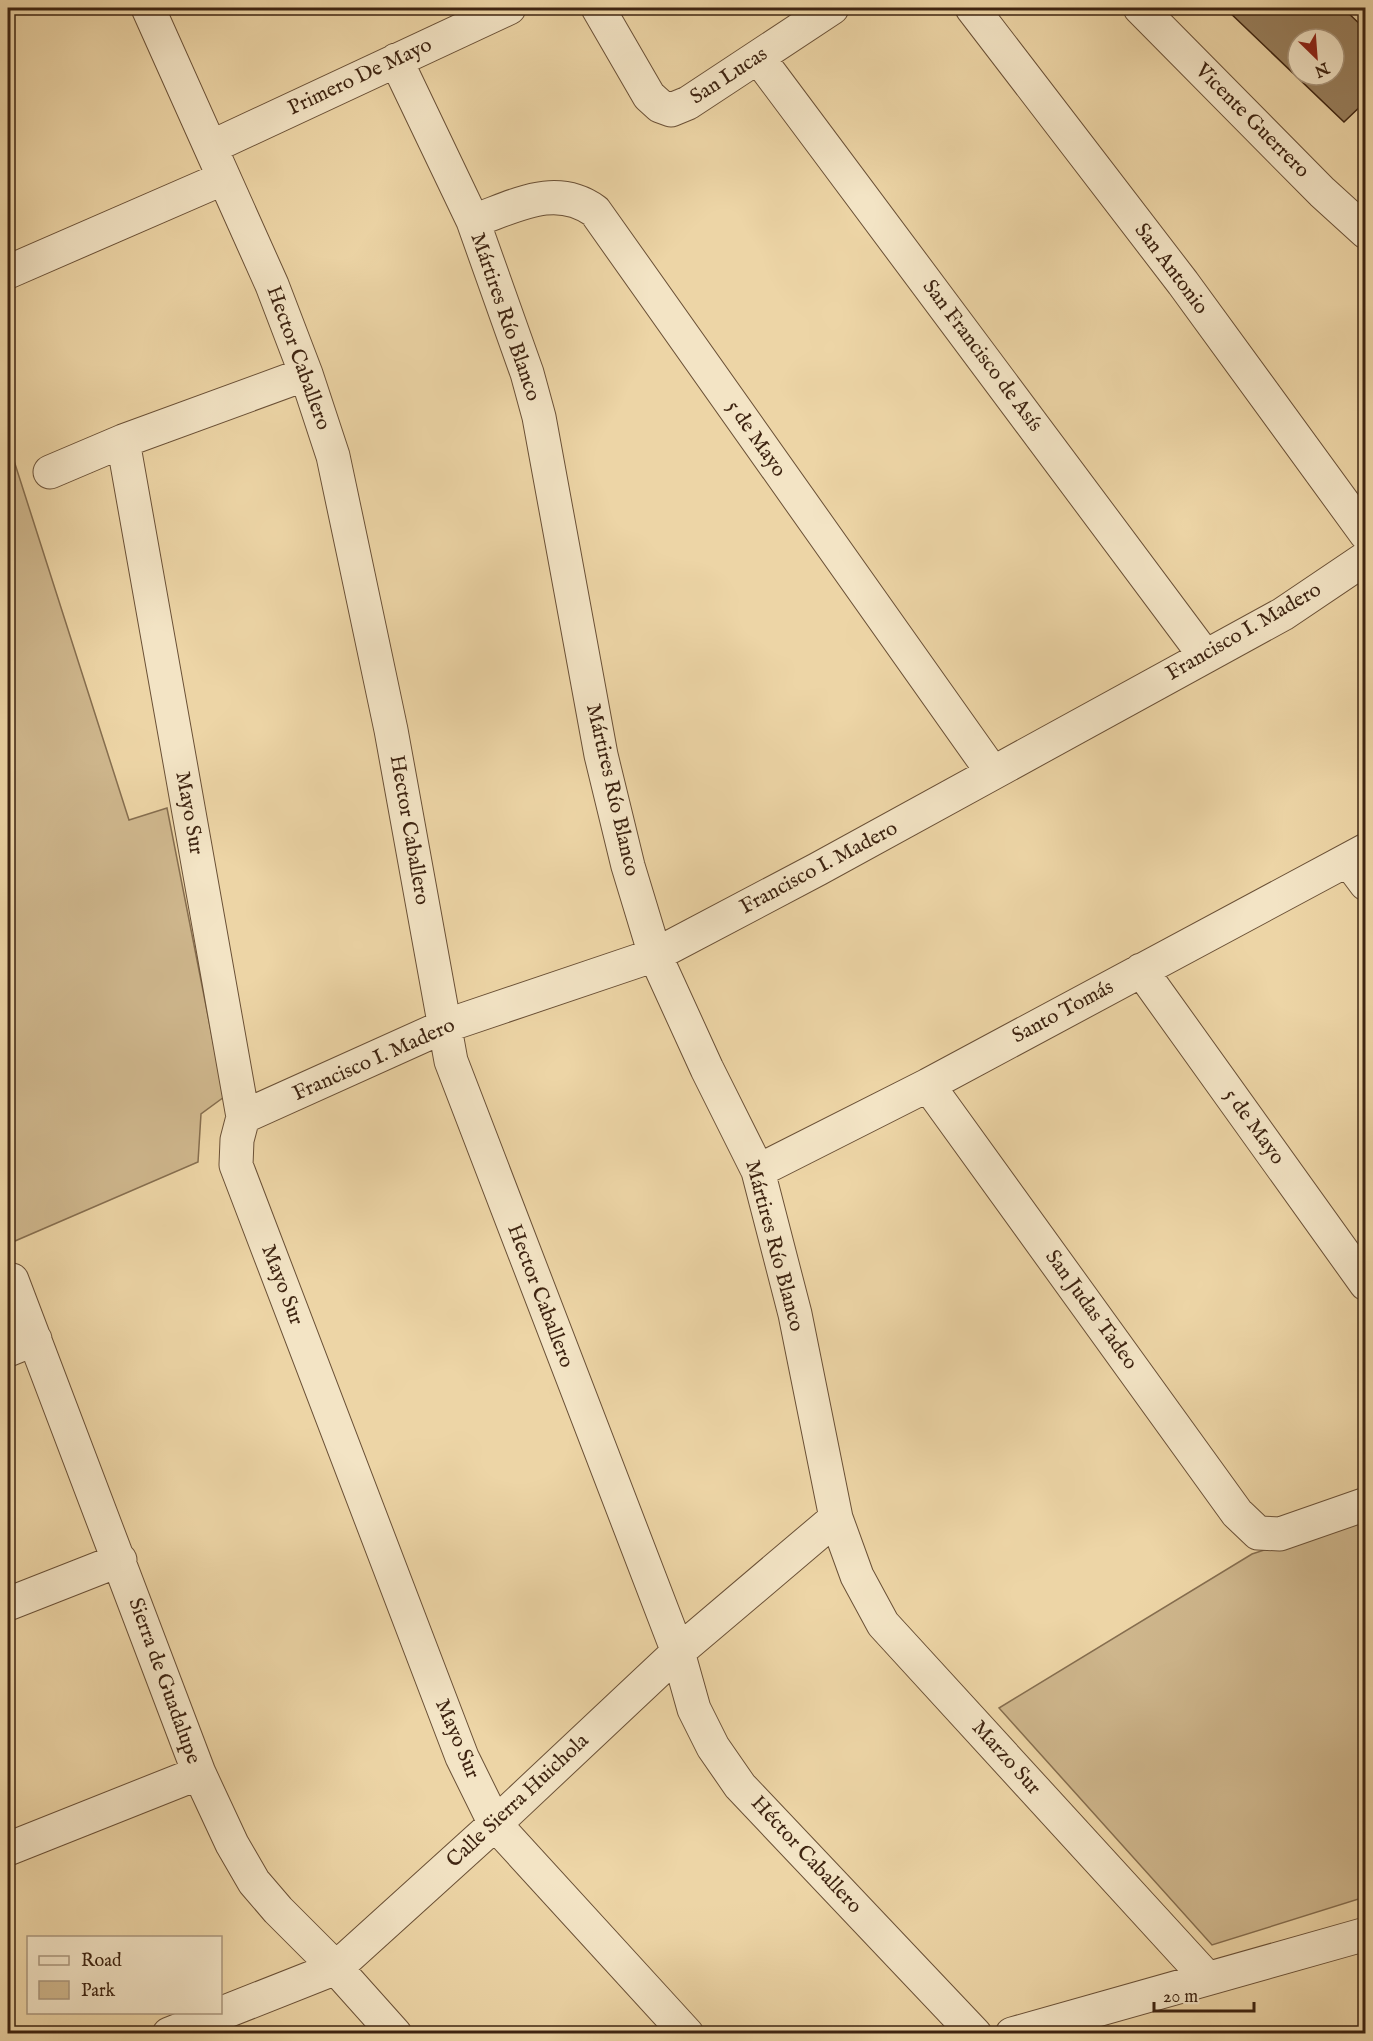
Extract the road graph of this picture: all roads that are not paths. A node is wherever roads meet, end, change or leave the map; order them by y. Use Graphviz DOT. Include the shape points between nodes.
graph roads {
  1 [pos="148,8"];
  2 [pos="509,8"];
  3 [pos="598,8"];
  4 [pos="832,8"];
  5 [pos="972,8"];
  6 [pos="1140,8"];
  7 [pos="758,57"];
  8 [pos="396,60"];
  9 [pos="212,147"];
  10 [pos="224,178"];
  11 [pos="472,221"];
  12 [pos="1365,232"];
  13 [pos="8,272"];
  14 [pos="306,374"];
  15 [pos="123,441"];
  16 [pos="50,472"];
  17 [pos="1365,534"];
  18 [pos="1365,558"];
  19 [pos="1205,656"];
  20 [pos="993,773"];
  21 [pos="1360,865"];
  22 [pos="656,955"];
  23 [pos="1141,970"];
  24 [pos="446,1026"];
  25 [pos="928,1085"];
  26 [pos="243,1118"];
  27 [pos="758,1171"];
  28 [pos="12,1280"];
  29 [pos="1365,1284"];
  30 [pos="21,1345"];
  31 [pos="1365,1504"];
  32 [pos="836,1518"];
  33 [pos="120,1560"];
  34 [pos="8,1604"];
  35 [pos="678,1652"];
  36 [pos="199,1773"];
  37 [pos="495,1824"];
  38 [pos="8,1850"];
  39 [pos="1365,1934"];
  40 [pos="336,1968"];
  41 [pos="1207,1978"];
  42 [pos="222,2013"];
  43 [pos="220,2014"];
  44 [pos="169,2034"];
  45 [pos="395,2034"];
  46 [pos="687,2034"];
  47 [pos="975,2034"];
  48 [pos="1012,2034"];
  1 -- 9 [label="street, Hector Caballero"];
  2 -- 8 [label="street, Primero De Mayo"];
  3 -- 7 [label="street, San Lucas" via="649,96 671,110"];
  4 -- 7 [label="street, San Lucas"];
  5 -- 17 [label="street, San Antonio" via="1183,283"];
  6 -- 12 [label="street, Vicente Guerrero"];
  7 -- 19 [label="street, San Francisco de Asís"];
  8 -- 9 [label="street, Primero De Mayo"];
  8 -- 11 [label="street, Mártires Río Blanco"];
  9 -- 10 [label="street, Hector Caballero"];
  10 -- 13 [label="street"];
  10 -- 14 [label="street, Hector Caballero"];
  11 -- 20 [label="street, 5 de Mayo" via="543,197 582,201 595,211"];
  11 -- 22 [label="street, Mártires Río Blanco" via="539,417 601,755 628,866"];
  14 -- 15 [label="street"];
  14 -- 24 [label="street, Hector Caballero" via="333,456 391,729"];
  15 -- 16 [label="street"];
  15 -- 26 [label="street, Mayo Sur"];
  18 -- 19 [label="street, Francisco I. Madero" via="1284,614"];
  19 -- 20 [label="street, Francisco I. Madero"];
  20 -- 22 [label="street, Francisco I. Madero"];
  21 -- 23 [label="street, Santo Tomás"];
  22 -- 24 [label="street, Francisco I. Madero"];
  22 -- 27 [label="street, Mártires Río Blanco"];
  23 -- 25 [label="street, Santo Tomás"];
  23 -- 29 [label="street, 5 de Mayo"];
  24 -- 26 [label="street, Francisco I. Madero"];
  24 -- 35 [label="street, Hector Caballero" via="455,1072"];
  25 -- 27 [label="street, Santo Tomás"];
  25 -- 31 [label="street, San Judas Tadeo" via="1238,1513 1258,1533 1280,1534"];
  26 -- 37 [label="street, Mayo Sur" via="236,1165 462,1757"];
  27 -- 32 [label="street, Mártires Río Blanco" via="795,1314"];
  28 -- 30 [label="street, Sierra de Guadalupe"];
  30 -- 33 [label="street, Sierra de Guadalupe"];
  32 -- 35 [label="street, Calle Sierra Huichola"];
  32 -- 41 [label="street, Marzo Sur" via="857,1576 883,1624"];
  33 -- 34 [label="street"];
  33 -- 36 [label="street, Sierra de Guadalupe"];
  35 -- 37 [label="street, Calle Sierra Huichola"];
  35 -- 47 [label="street, Héctor Caballero" via="694,1709 713,1747 740,1786"];
  36 -- 38 [label="street"];
  36 -- 40 [label="street, Sierra de Guadalupe" via="254,1882"];
  37 -- 40 [label="street, Calle Sierra Huichola"];
  37 -- 46 [label="street, Mayo Sur"];
  39 -- 41 [label="street"];
  40 -- 42 [label="street, Calle Sierra Huichola"];
  40 -- 45 [label="street, Sierra de Guadalupe"];
  41 -- 48 [label="street"];
  43 -- 44 [label="street, Calle Sierra Huichola"];
}
